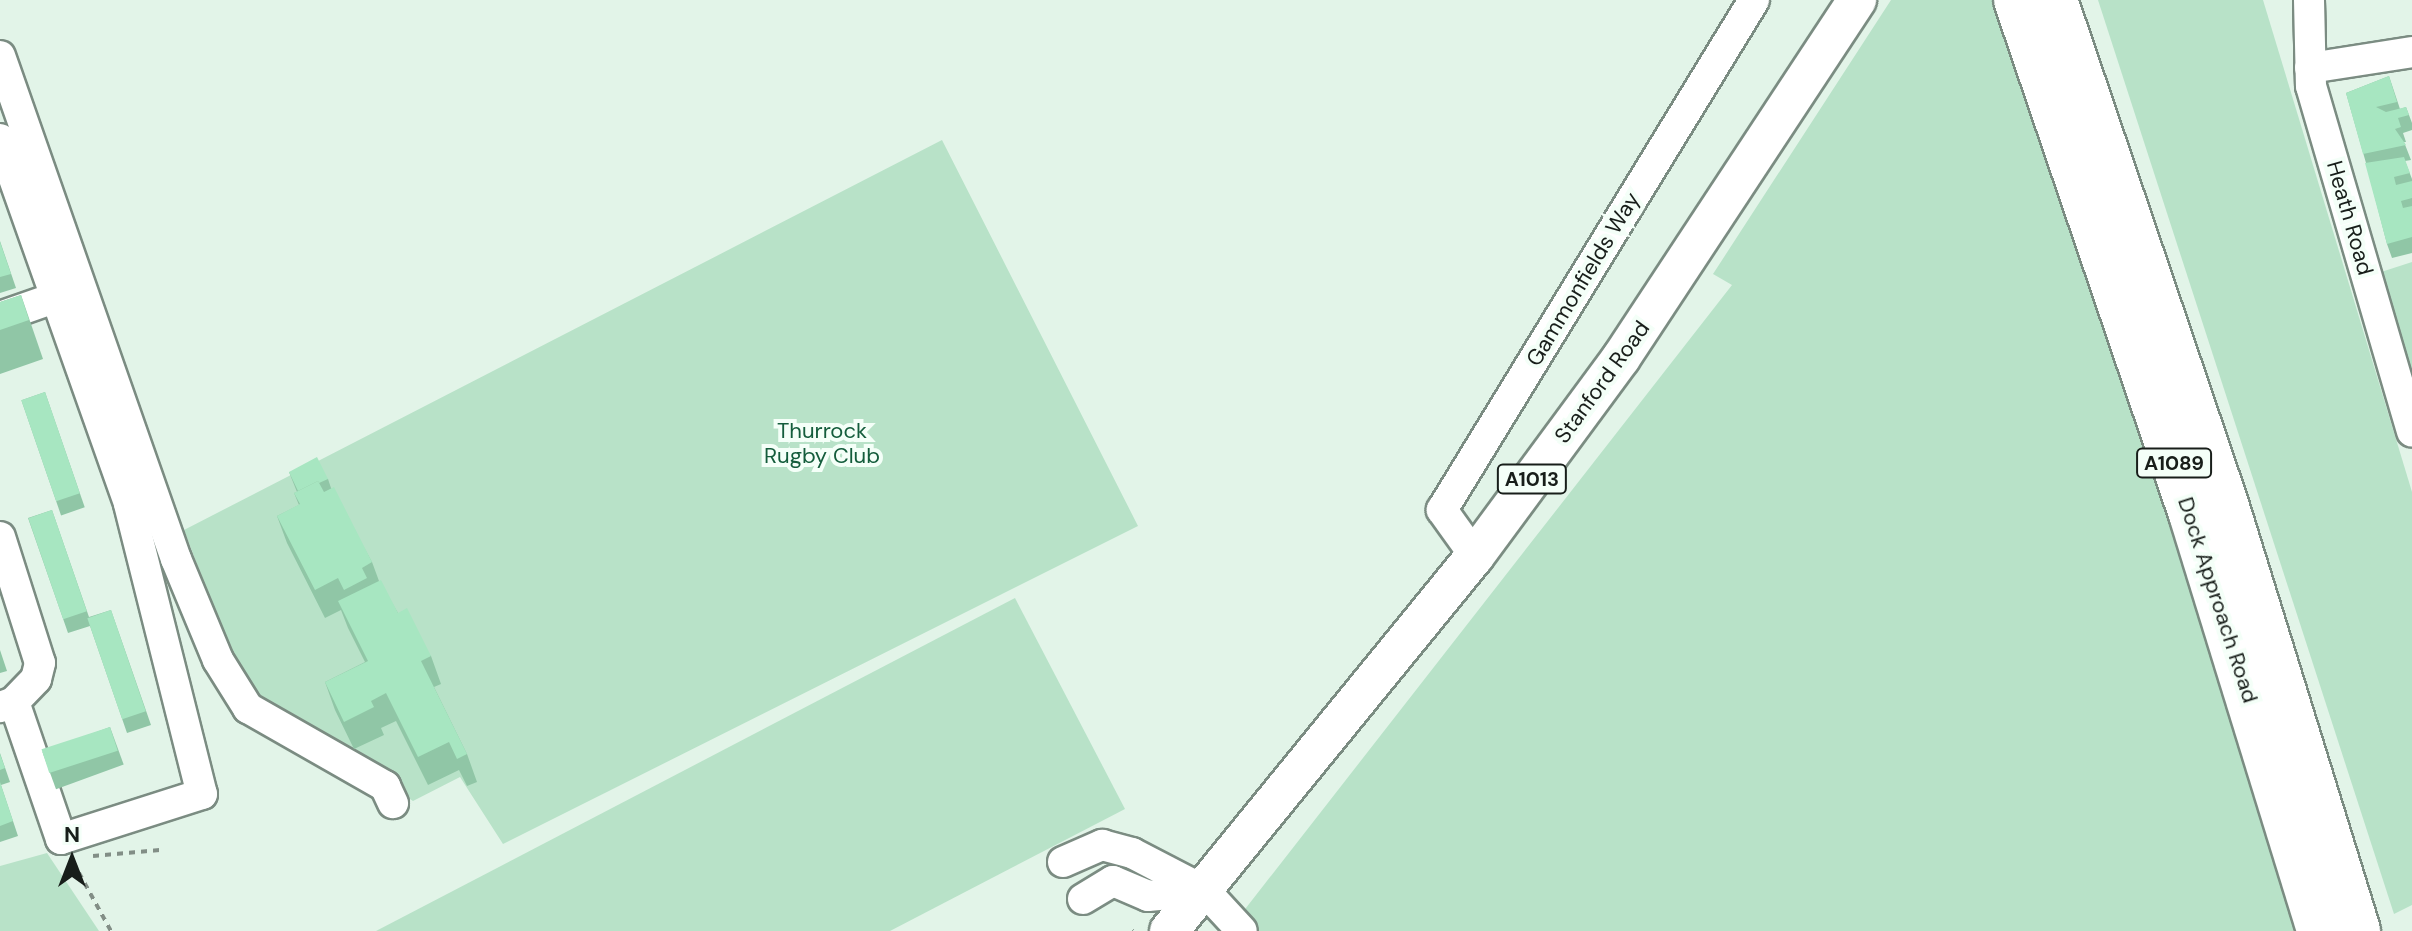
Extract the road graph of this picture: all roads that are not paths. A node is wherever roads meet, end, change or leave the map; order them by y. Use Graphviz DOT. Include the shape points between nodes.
graph roads {
  1 [pos="1754,0"];
  2 [pos="1857,0"];
  3 [pos="2016,0"];
  4 [pos="2055,0"];
  5 [pos="2309,0"];
  6 [pos="2412,52"];
  7 [pos="0,56"];
  8 [pos="2310,68"];
  9 [pos="0,139"];
  10 [pos="57,297"];
  11 [pos="0,317"];
  12 [pos="2412,432"];
  13 [pos="0,537"];
  14 [pos="1475,556"];
  15 [pos="7,705"];
  16 [pos="393,803"];
  17 [pos="1102,845"];
  18 [pos="1063,862"];
  19 [pos="1113,881"];
  20 [pos="1205,891"];
  21 [pos="1083,899"];
  22 [pos="1169,931"];
  23 [pos="1242,931"];
  24 [pos="2319,931"];
  25 [pos="2358,931"];
  1 -- 14 [label="street, Gammonfields Way" via="1442,510"];
  2 -- 14 [label="main road, Stanford Road / A1013" via="1621,358"];
  3 -- 24 [label="highway, Dock Approach Road / A1089" via="2186,500"];
  4 -- 25 [label="highway, Dock Approach Road / A1089" via="2231,518"];
  5 -- 8 [label="street, Heath Road"];
  6 -- 8 [label="street"];
  7 -- 16 [label="street" via="176,559 218,660 248,708 385,786"];
  8 -- 12 [label="street, Heath Road"];
  9 -- 10 [label="street"];
  10 -- 11 [label="street"];
  10 -- 15 [label="street" via="129,504 202,794 61,839"];
  13 -- 15 [label="street" via="40,663 36,679"];
  14 -- 20 [label="main road, Stanford Road / A1013"];
  17 -- 18 [label="street"];
  17 -- 19 [label="street" via="1114,863"];
  17 -- 20 [label="street" via="1132,853"];
  19 -- 20 [label="street" via="1148,896"];
  19 -- 21 [label="street"];
  20 -- 22 [label="main road, Stanford Road / A1013"];
  20 -- 23 [label="street"];
}
